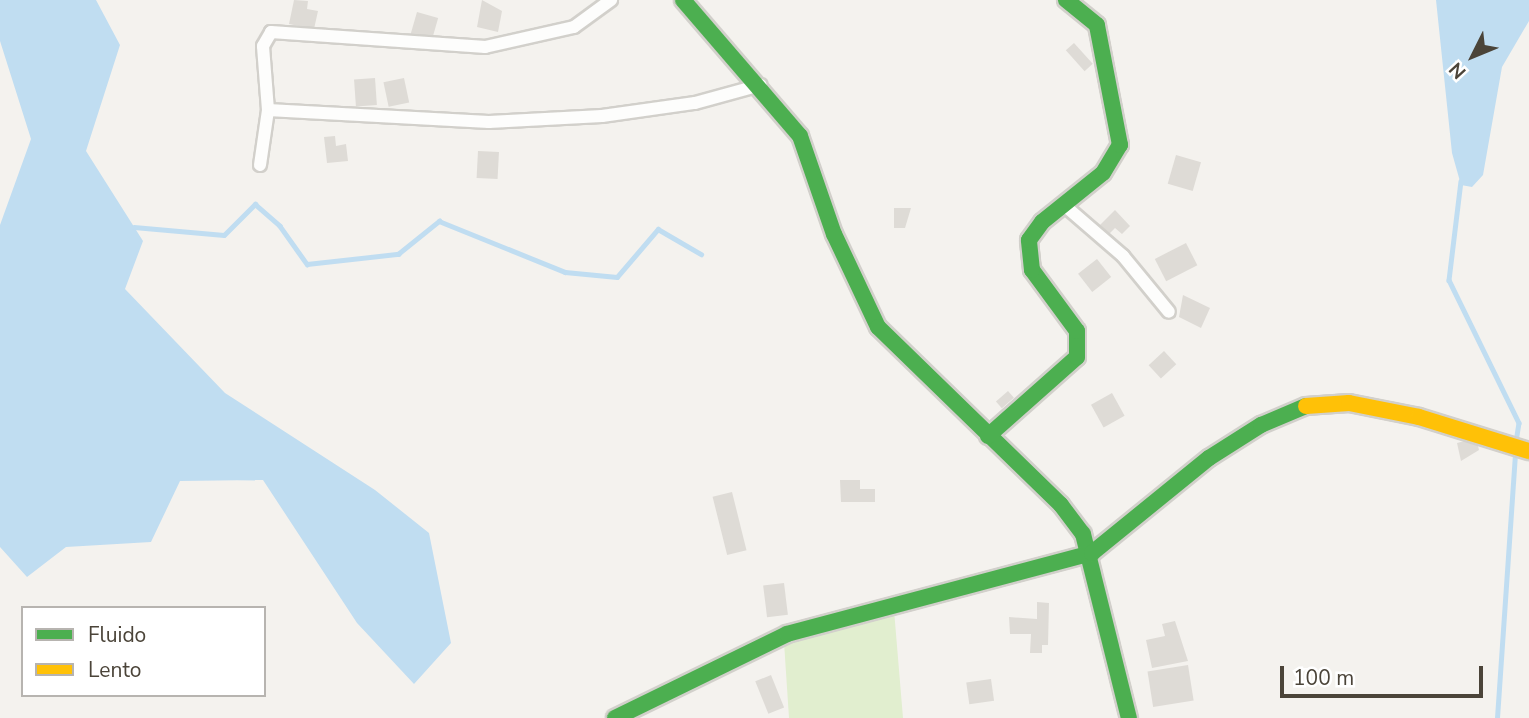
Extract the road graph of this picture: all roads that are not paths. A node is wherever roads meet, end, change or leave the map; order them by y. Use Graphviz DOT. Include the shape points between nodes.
graph roads {
  1 [pos="611,0"];
  2 [pos="682,0"];
  3 [pos="1066,0"];
  4 [pos="761,85"];
  5 [pos="268,110"];
  6 [pos="260,165"];
  7 [pos="1065,205"];
  8 [pos="1169,312"];
  9 [pos="988,436"];
  10 [pos="1529,451"];
  11 [pos="1092,553"];
  12 [pos="615,718"];
  13 [pos="1129,718"];
  1 -- 5 [label="street" via="574,27 485,47 271,32 263,46"];
  2 -- 4 [label="street"];
  3 -- 7 [label="street" via="1097,25 1121,134 1115,158"];
  4 -- 5 [label="street" via="695,103 590,117 489,122"];
  4 -- 9 [label="street" via="800,136 834,234 878,327"];
  5 -- 6 [label="street"];
  7 -- 8 [label="street" via="1131,264"];
  7 -- 9 [label="street" via="1042,222 1027,253 1032,270 1077,331 1077,357"];
  9 -- 11 [label="street" via="1066,511"];
  10 -- 11 [label="street" via="1446,422 1349,403 1315,404 1261,425 1209,458"];
  11 -- 12 [label="street" via="786,634"];
  11 -- 13 [label="street"];
}
